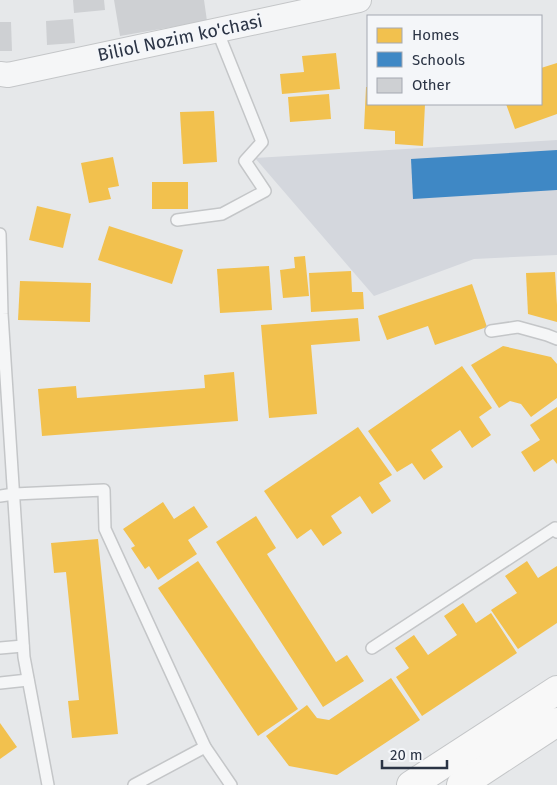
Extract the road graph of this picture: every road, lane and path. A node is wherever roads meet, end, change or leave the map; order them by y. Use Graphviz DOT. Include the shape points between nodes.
graph roads {
  1 [pos="359,0"];
  2 [pos="217,30"];
  3 [pos="0,74"];
  4 [pos="177,220"];
  5 [pos="0,234"];
  6 [pos="1,314"];
  7 [pos="491,331"];
  8 [pos="557,340"];
  9 [pos="14,494"];
  10 [pos="0,496"];
  11 [pos="557,532"];
  12 [pos="23,646"];
  13 [pos="0,648"];
  14 [pos="372,648"];
  15 [pos="28,680"];
  16 [pos="0,683"];
  17 [pos="557,690"];
  18 [pos="557,722"];
  19 [pos="205,747"];
  20 [pos="48,785"];
  21 [pos="134,785"];
  22 [pos="231,785"];
  23 [pos="411,785"];
  24 [pos="461,785"];
  1 -- 2 [label="street, Biliol Nozim ko'chasi"];
  2 -- 3 [label="street, Biliol Nozim ko'chasi"];
  2 -- 4 [label="lane" via="262,142 245,161 265,192 222,214"];
  5 -- 6 [label="lane"];
  6 -- 9 [label="lane"];
  7 -- 8 [label="lane" via="518,327 547,334"];
  9 -- 10 [label="lane"];
  9 -- 12 [label="lane"];
  9 -- 19 [label="lane" via="104,490 105,529"];
  11 -- 14 [label="lane" via="554,528"];
  12 -- 13 [label="lane"];
  12 -- 15 [label="lane"];
  15 -- 16 [label="lane"];
  15 -- 20 [label="lane"];
  17 -- 23 [label="main road"];
  18 -- 24 [label="main road"];
  19 -- 21 [label="lane"];
  19 -- 22 [label="lane"];
}
